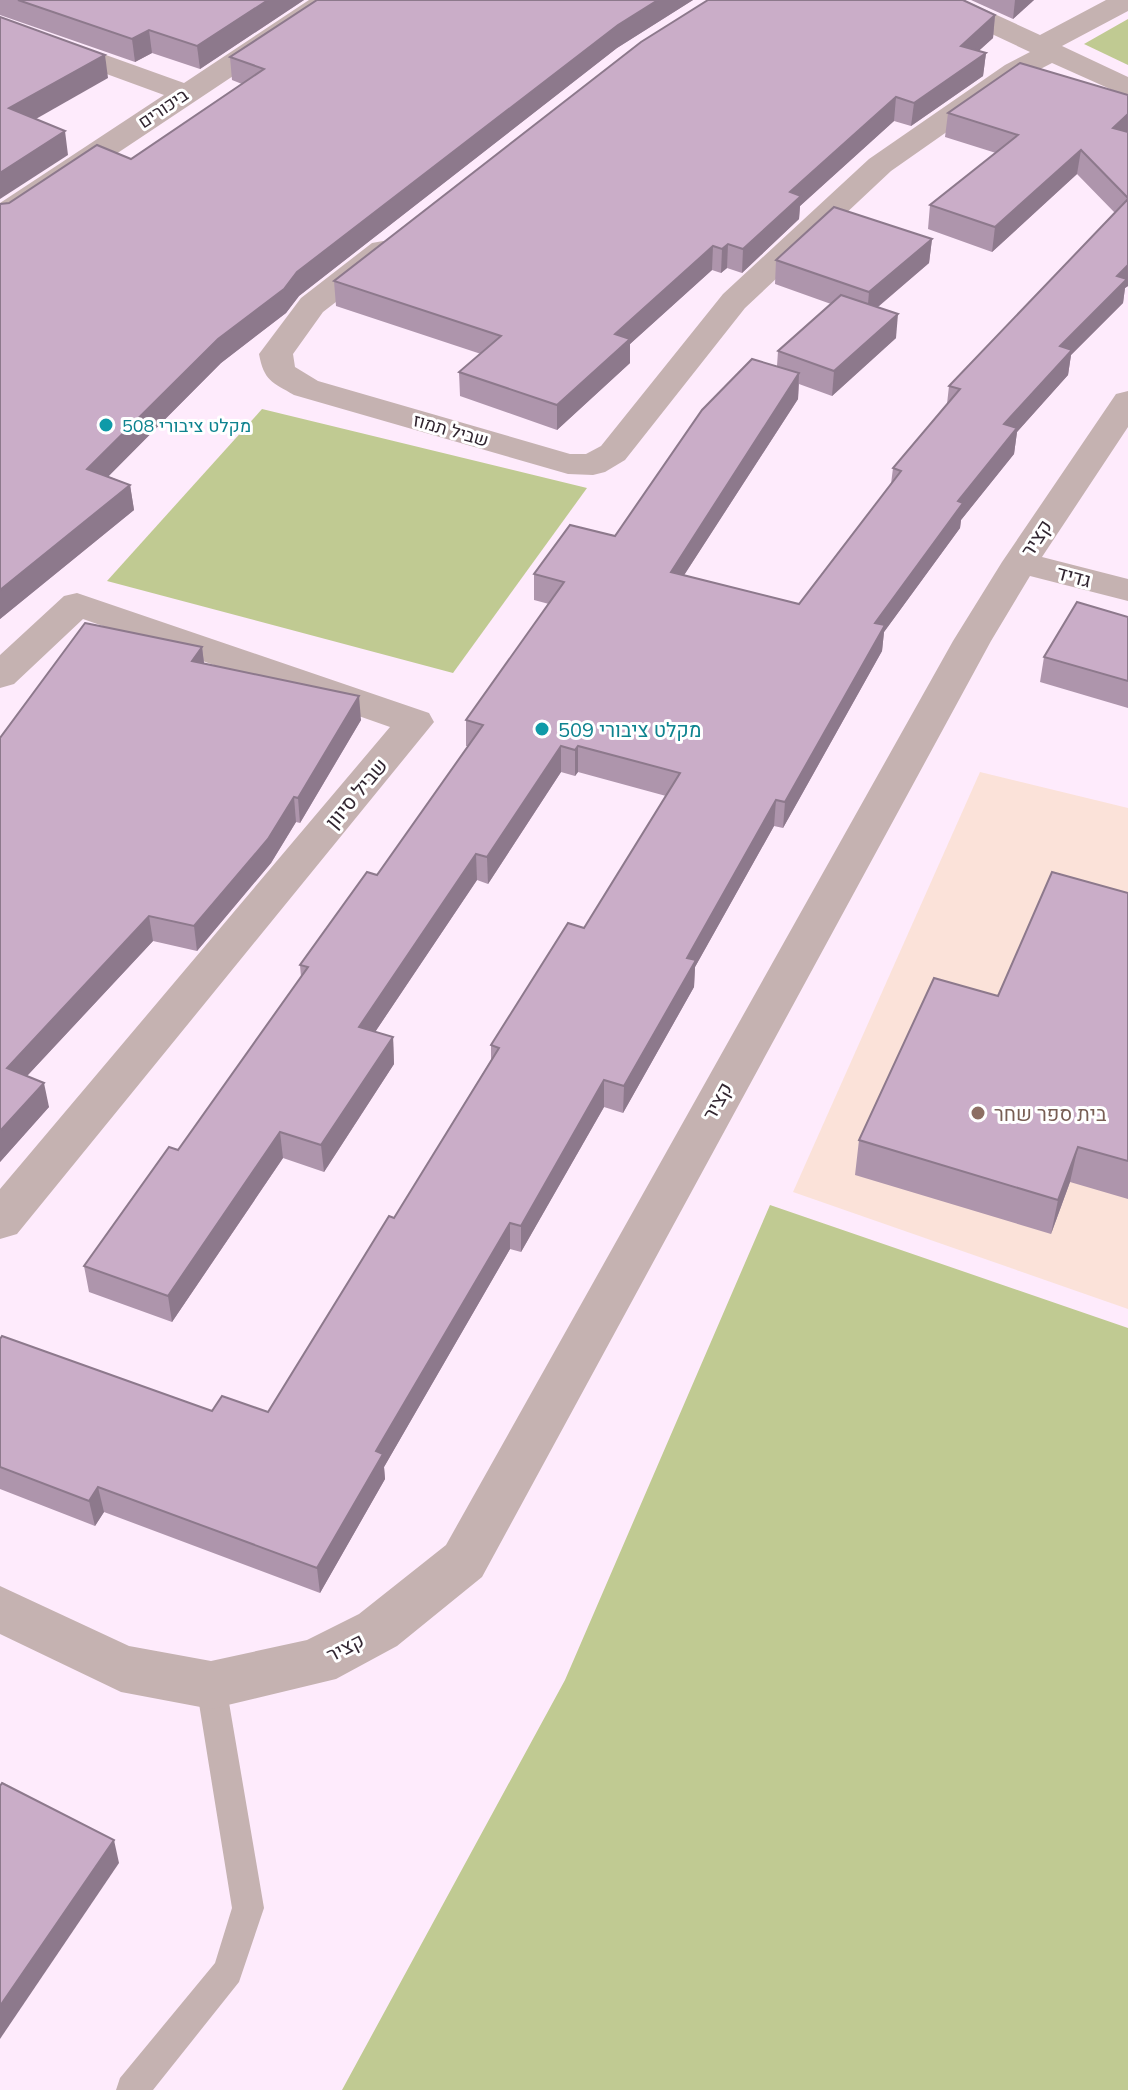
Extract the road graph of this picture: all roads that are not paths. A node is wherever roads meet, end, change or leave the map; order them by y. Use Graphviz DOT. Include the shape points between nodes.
graph roads {
  1 [pos="328,0"];
  2 [pos="942,0"];
  3 [pos="1127,0"];
  4 [pos="0,25"];
  5 [pos="1046,49"];
  6 [pos="1128,88"];
  7 [pos="185,93"];
  8 [pos="0,217"];
  9 [pos="410,229"];
  10 [pos="1128,401"];
  11 [pos="1020,562"];
  12 [pos="1128,590"];
  13 [pos="0,676"];
  14 [pos="0,1221"];
  15 [pos="0,1609"];
  16 [pos="211,1685"];
  17 [pos="132,2090"];
  1 -- 7 [label="street, ביכורים"];
  2 -- 5 [label="street"];
  3 -- 5 [label="street, שביל תמוז"];
  4 -- 7 [label="street"];
  5 -- 6 [label="street"];
  5 -- 9 [label="street, שביל תמוז" via="880,165 734,301 613,453 593,465 568,464 306,388 279,372 276,354 312,305"];
  7 -- 8 [label="street, ביכורים"];
  10 -- 11 [label="street, קציר"];
  11 -- 12 [label="street, גדיד"];
  11 -- 16 [label="street, קציר" via="838,879 464,1561 378,1630 317,1662"];
  13 -- 14 [label="street, שביל סיוון" via="77,604 415,722"];
  15 -- 16 [label="street, קציר" via="121,1668"];
  16 -- 17 [label="lane" via="248,1908 228,1971"];
}
